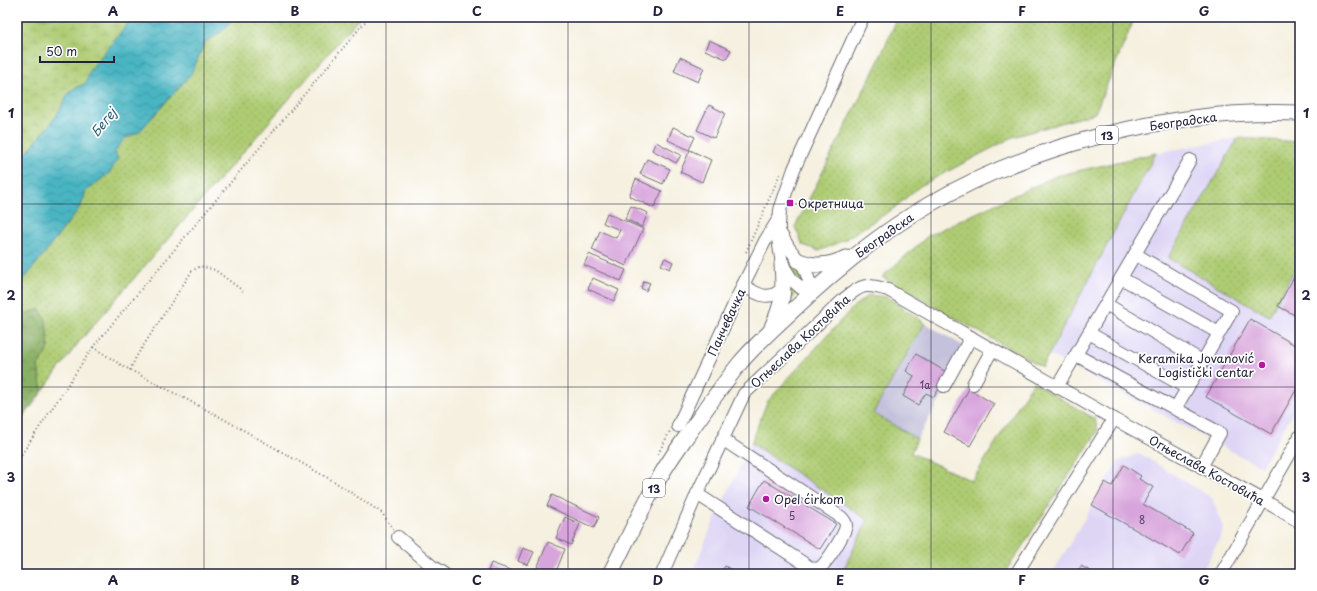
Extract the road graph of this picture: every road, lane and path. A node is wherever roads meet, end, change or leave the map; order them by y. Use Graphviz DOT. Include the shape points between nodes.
graph roads {
  1 [pos="369,17"];
  2 [pos="863,17"];
  3 [pos="1300,113"];
  4 [pos="1190,160"];
  5 [pos="778,224"];
  6 [pos="856,254"];
  7 [pos="1135,254"];
  8 [pos="800,261"];
  9 [pos="782,264"];
  10 [pos="1121,278"];
  11 [pos="743,285"];
  12 [pos="784,288"];
  13 [pos="244,291"];
  14 [pos="812,292"];
  15 [pos="1106,304"];
  16 [pos="769,333"];
  17 [pos="1219,333"];
  18 [pos="1088,334"];
  19 [pos="971,338"];
  20 [pos="93,347"];
  21 [pos="992,350"];
  22 [pos="1076,355"];
  23 [pos="1202,361"];
  24 [pos="130,370"];
  25 [pos="972,384"];
  26 [pos="944,386"];
  27 [pos="1057,387"];
  28 [pos="1187,388"];
  29 [pos="1175,409"];
  30 [pos="1114,420"];
  31 [pos="678,426"];
  32 [pos="1300,436"];
  33 [pos="722,439"];
  34 [pos="17,461"];
  35 [pos="1201,467"];
  36 [pos="697,494"];
  37 [pos="1263,500"];
  38 [pos="1300,522"];
  39 [pos="398,537"];
  40 [pos="444,574"];
  41 [pos="610,574"];
  42 [pos="662,574"];
  43 [pos="1016,574"];
  44 [pos="1221,574"];
  1 -- 20 [label="path"];
  2 -- 5 [label="street, Панчевачка" via="794,169 782,200"];
  3 -- 6 [label="main road, Београдска / 13" via="1197,118 1122,131 1064,147 1000,170 948,194"];
  4 -- 7 [label="street"];
  5 -- 8 [label="street" via="789,248"];
  5 -- 9 [label="street" via="778,246"];
  5 -- 11 [label="street, Панчевачка" via="765,241"];
  6 -- 8 [label="main road" via="830,264 806,264"];
  6 -- 14 [label="main road, Београдска / 13"];
  7 -- 10 [label="street"];
  7 -- 17 [label="street" via="1232,311"];
  8 -- 14 [label="street"];
  9 -- 12 [label="main road"];
  9 -- 14 [label="street" via="792,280 801,288"];
  10 -- 15 [label="street"];
  10 -- 17 [label="street"];
  11 -- 12 [label="street" via="765,296 778,294"];
  11 -- 31 [label="street, Панчевачка"];
  12 -- 16 [label="main road" via="783,299"];
  13 -- 24 [label="path" via="215,270 200,266 192,271"];
  14 -- 16 [label="main road, Београдска / 13"];
  15 -- 18 [label="street"];
  15 -- 23 [label="street"];
  16 -- 41 [label="main road, Београдска / 13" via="729,376 671,458"];
  17 -- 23 [label="street"];
  18 -- 22 [label="street"];
  18 -- 28 [label="street"];
  19 -- 21 [label="street, Огњеслава Костовића"];
  19 -- 26 [label="street"];
  19 -- 33 [label="street, Огњеслава Костовића" via="888,290 868,285 860,287 844,299 744,394"];
  20 -- 24 [label="path"];
  20 -- 34 [label="path"];
  21 -- 25 [label="street"];
  21 -- 27 [label="street, Огњеслава Костовића"];
  22 -- 27 [label="street"];
  22 -- 29 [label="street"];
  23 -- 28 [label="street"];
  24 -- 39 [label="path" via="335,482 382,512"];
  27 -- 30 [label="street, Огњеслава Костовића"];
  28 -- 29 [label="street"];
  29 -- 35 [label="street" via="1220,433"];
  30 -- 35 [label="street, Огњеслава Костовића"];
  30 -- 43 [label="street"];
  32 -- 37 [label="street"];
  33 -- 36 [label="street, Огњеслава Костовића"];
  33 -- 36 [label="street" via="841,517 846,526 843,534 824,564 815,569"];
  35 -- 37 [label="street, Огњеслава Костовића"];
  36 -- 42 [label="street, Огњеслава Костовића"];
  37 -- 38 [label="street, Огњеслава Костовића"];
  37 -- 44 [label="street"];
  39 -- 40 [label="street"];
}
